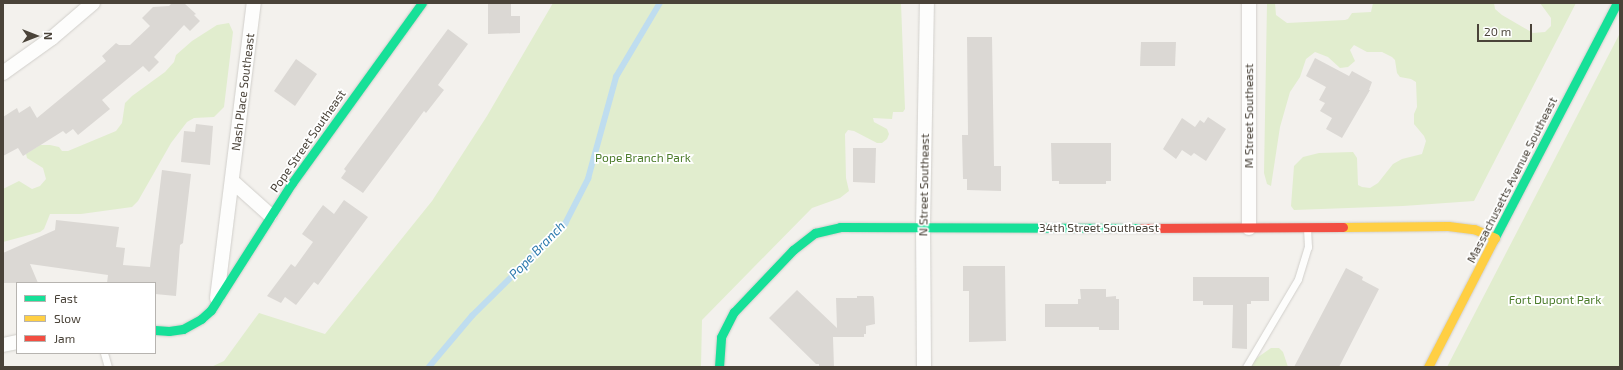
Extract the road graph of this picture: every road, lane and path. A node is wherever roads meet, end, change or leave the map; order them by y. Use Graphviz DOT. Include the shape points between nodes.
graph roads {
  1 [pos="93,3"];
  2 [pos="254,3"];
  3 [pos="422,3"];
  4 [pos="927,3"];
  5 [pos="1248,3"];
  6 [pos="1618,3"];
  7 [pos="3,73"];
  8 [pos="232,181"];
  9 [pos="270,216"];
  10 [pos="1307,227"];
  11 [pos="923,228"];
  12 [pos="1249,228"];
  13 [pos="1495,238"];
  14 [pos="218,299"];
  15 [pos="156,330"];
  16 [pos="16,342"];
  17 [pos="3,345"];
  18 [pos="104,354"];
  19 [pos="108,367"];
  20 [pos="719,367"];
  21 [pos="924,367"];
  22 [pos="1246,367"];
  23 [pos="1428,367"];
  1 -- 7 [label="street" via="43,46"];
  2 -- 8 [label="street, Nash Place Southeast"];
  3 -- 9 [label="street, Pope Street Southeast" via="333,124"];
  4 -- 11 [label="street, N Street Southeast"];
  5 -- 12 [label="street, M Street Southeast"];
  6 -- 13 [label="street, Massachusetts Avenue Southeast"];
  8 -- 9 [label="street"];
  8 -- 14 [label="street, Nash Place Southeast"];
  9 -- 14 [label="street, Pope Street Southeast"];
  10 -- 12 [label="street, 34th Street Southeast"];
  10 -- 13 [label="street, 34th Street Southeast" via="1457,226 1483,232"];
  10 -- 22 [label="lane" via="1308,247 1298,279"];
  11 -- 12 [label="street, 34th Street Southeast"];
  11 -- 20 [label="street, 34th Street Southeast" via="848,227 831,228 815,234 793,250 734,312 721,337"];
  11 -- 21 [label="street, N Street Southeast"];
  13 -- 23 [label="street, Massachusetts Avenue Southeast"];
  14 -- 15 [label="street" via="206,315 189,326 176,330"];
  16 -- 17 [label="street"];
  18 -- 19 [label="lane"];
}
